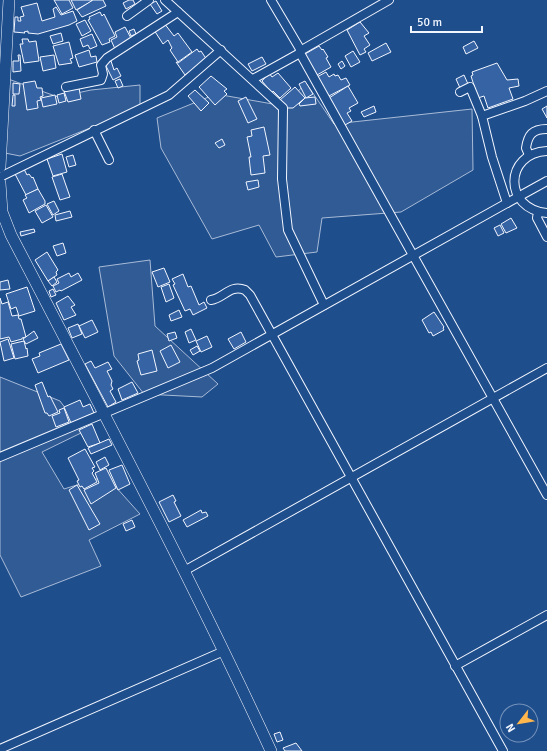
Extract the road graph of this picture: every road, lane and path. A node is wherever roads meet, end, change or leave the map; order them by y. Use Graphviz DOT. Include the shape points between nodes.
graph roads {
  1 [pos="9,0"];
  2 [pos="149,0"];
  3 [pos="165,0"];
  4 [pos="271,0"];
  5 [pos="390,0"];
  6 [pos="178,12"];
  7 [pos="127,16"];
  8 [pos="221,50"];
  9 [pos="300,52"];
  10 [pos="253,79"];
  11 [pos="66,87"];
  12 [pos="547,91"];
  13 [pos="460,92"];
  14 [pos="482,116"];
  15 [pos="547,129"];
  16 [pos="94,130"];
  17 [pos="547,151"];
  18 [pos="529,155"];
  19 [pos="108,160"];
  20 [pos="0,167"];
  21 [pos="0,177"];
  22 [pos="547,181"];
  23 [pos="0,183"];
  24 [pos="518,198"];
  25 [pos="507,203"];
  26 [pos="538,212"];
  27 [pos="547,213"];
  28 [pos="547,237"];
  29 [pos="414,255"];
  30 [pos="211,300"];
  31 [pos="324,305"];
  32 [pos="272,334"];
  33 [pos="547,368"];
  34 [pos="493,399"];
  35 [pos="104,413"];
  36 [pos="0,457"];
  37 [pos="351,477"];
  38 [pos="547,495"];
  39 [pos="184,571"];
  40 [pos="547,615"];
  41 [pos="224,651"];
  42 [pos="456,666"];
  43 [pos="0,749"];
  44 [pos="271,751"];
  45 [pos="503,751"];
  1 -- 20 [label="street"];
  2 -- 7 [label="street"];
  3 -- 6 [label="street"];
  4 -- 9 [label="street"];
  5 -- 9 [label="street"];
  6 -- 8 [label="street"];
  6 -- 11 [label="street" via="107,58 101,65 101,80"];
  8 -- 10 [label="street"];
  8 -- 16 [label="street" via="169,95"];
  9 -- 10 [label="street"];
  9 -- 29 [label="street"];
  10 -- 31 [label="street" via="283,108 282,179 288,230"];
  12 -- 14 [label="street"];
  13 -- 14 [label="street" via="470,87"];
  14 -- 25 [label="street"];
  15 -- 18 [label="street" via="534,131 528,136 526,148"];
  16 -- 19 [label="street"];
  16 -- 21 [label="street"];
  17 -- 18 [label="street"];
  18 -- 24 [label="street" via="520,163 515,174 514,186"];
  22 -- 24 [label="street"];
  23 -- 35 [label="street" via="2,212 11,235"];
  24 -- 25 [label="street"];
  24 -- 26 [label="street" via="530,209"];
  25 -- 29 [label="street"];
  26 -- 27 [label="street"];
  26 -- 28 [label="street" via="537,218"];
  29 -- 31 [label="street"];
  29 -- 34 [label="street"];
  30 -- 32 [label="street" via="232,288 245,290"];
  31 -- 32 [label="street"];
  32 -- 35 [label="street" via="200,374"];
  32 -- 37 [label="street"];
  33 -- 34 [label="street"];
  34 -- 37 [label="street"];
  34 -- 38 [label="street"];
  35 -- 36 [label="street"];
  35 -- 39 [label="street"];
  37 -- 39 [label="street"];
  37 -- 42 [label="street"];
  39 -- 41 [label="street"];
  40 -- 42 [label="street"];
  41 -- 43 [label="street"];
  41 -- 44 [label="street"];
  42 -- 45 [label="street"];
}
